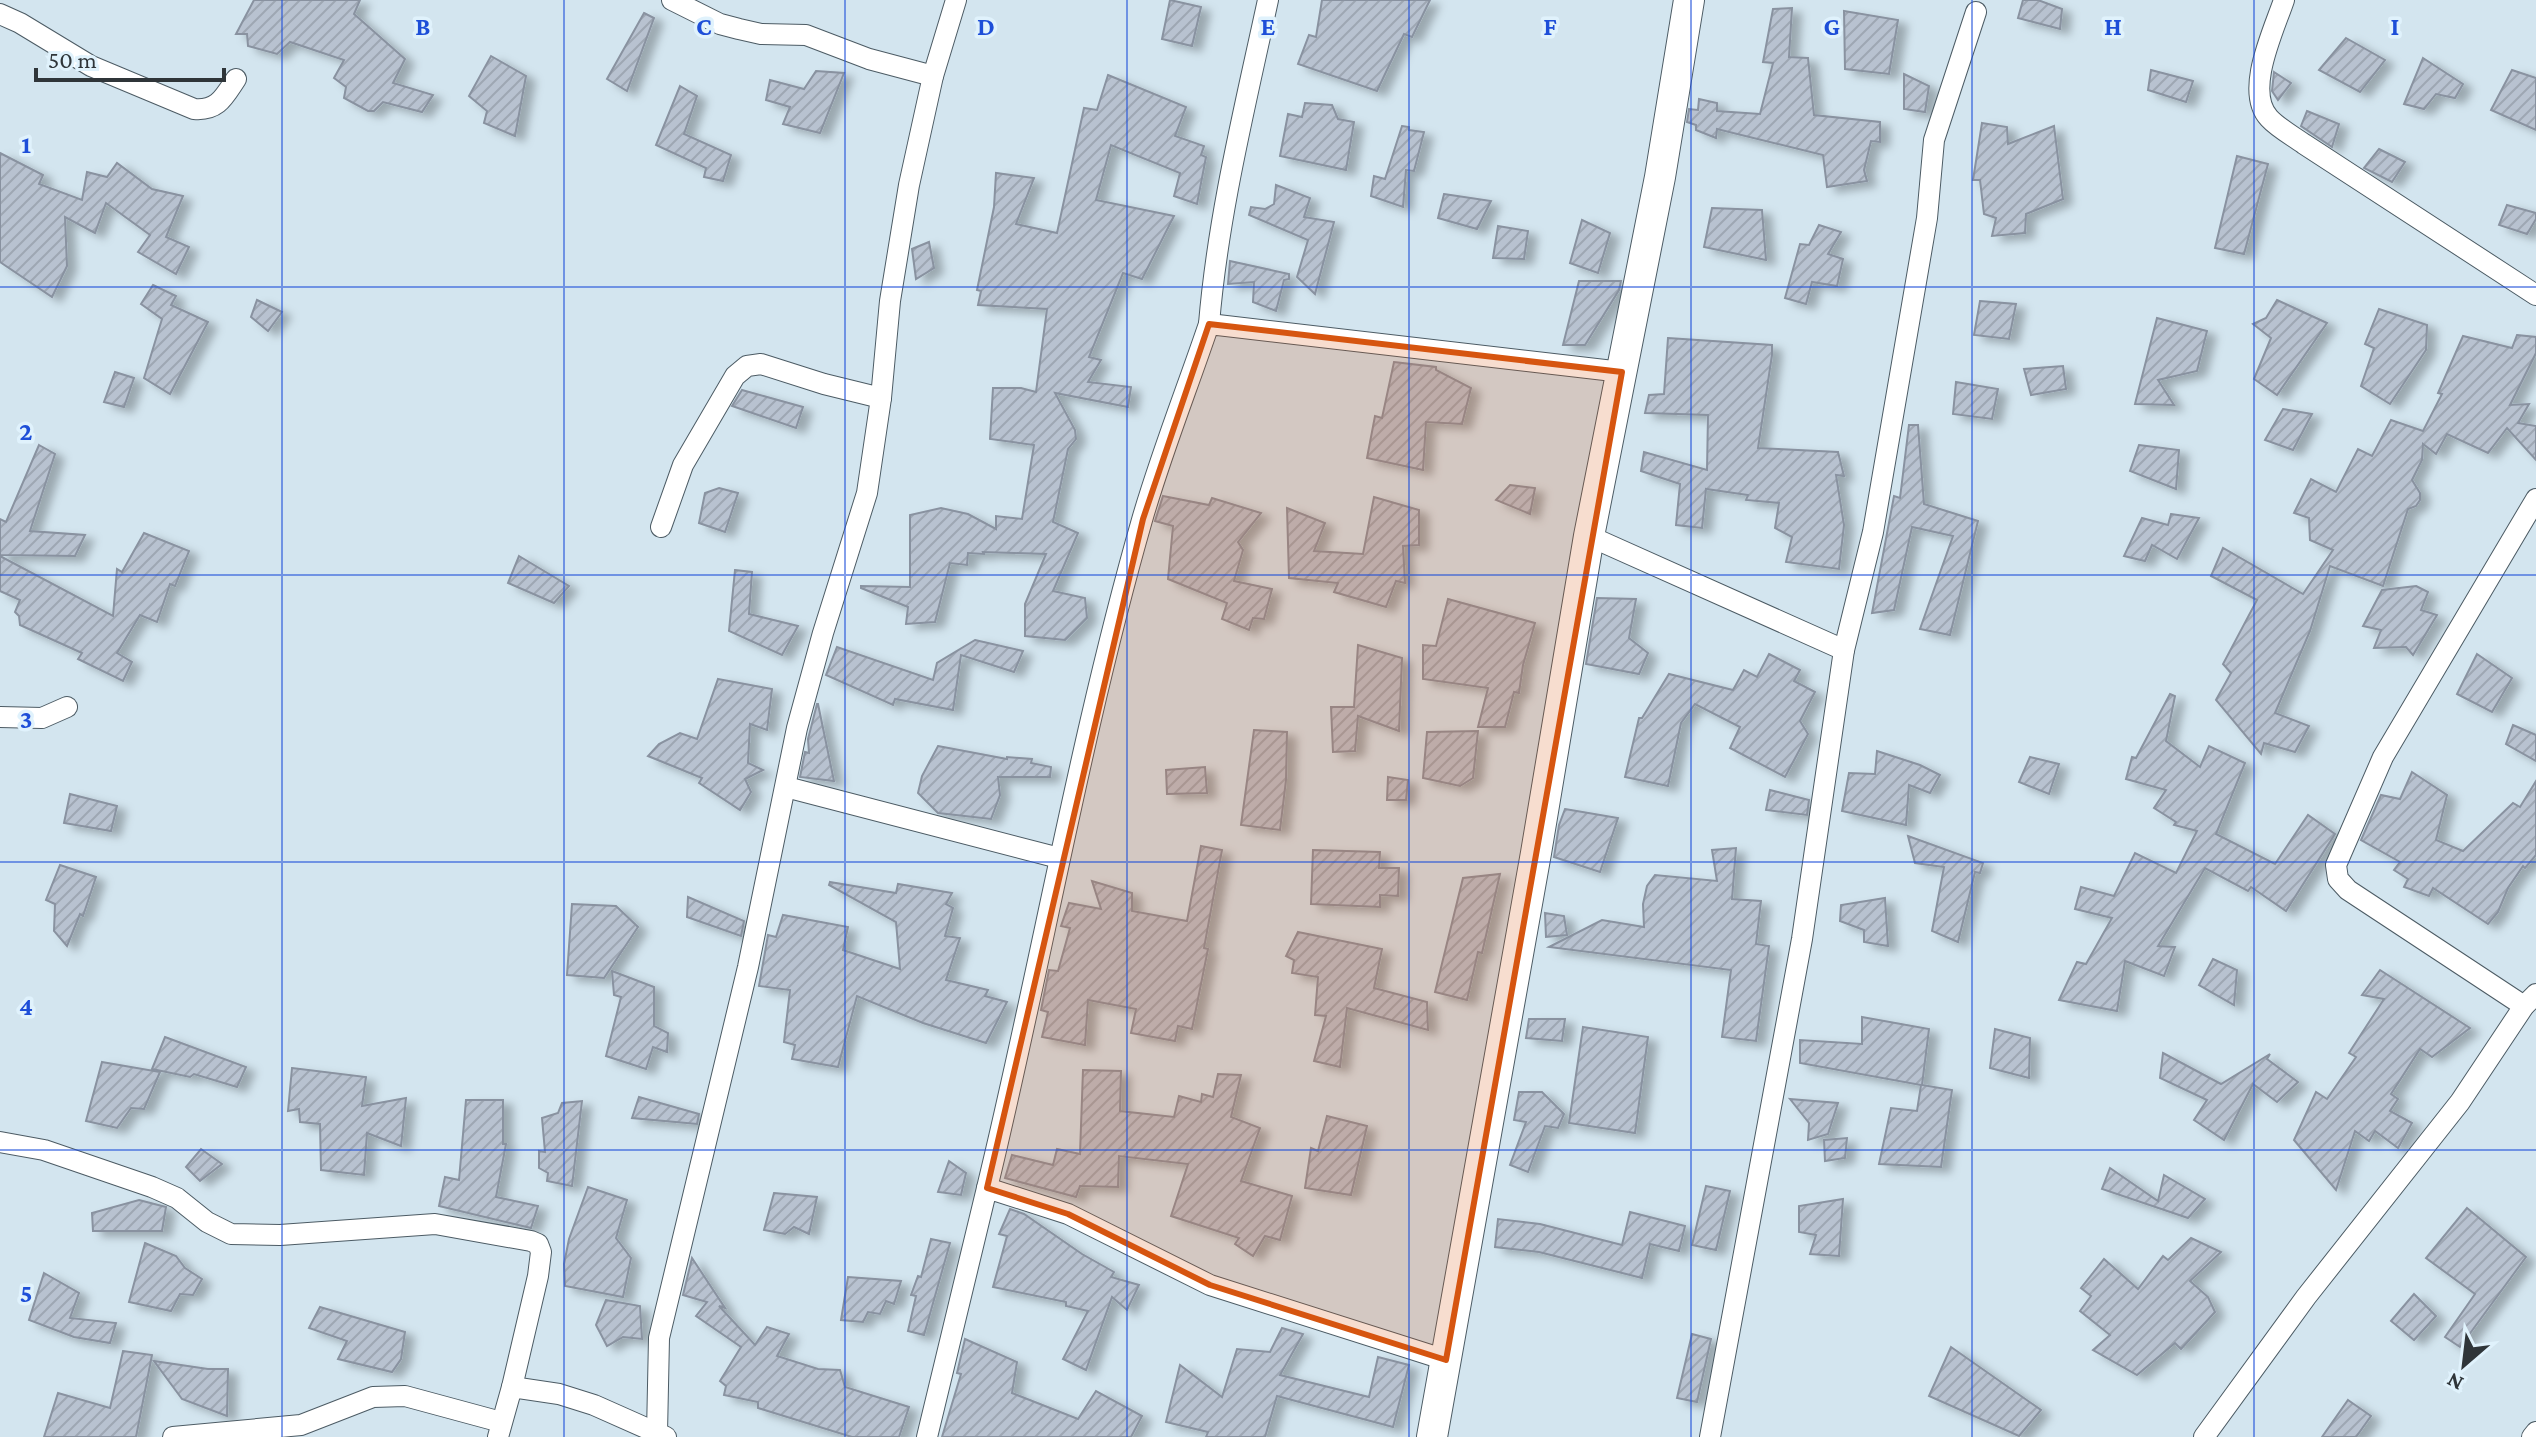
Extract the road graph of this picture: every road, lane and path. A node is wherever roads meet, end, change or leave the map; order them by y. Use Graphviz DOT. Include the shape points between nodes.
graph roads {
  1 [pos="672,0"];
  2 [pos="956,0"];
  3 [pos="1268,0"];
  4 [pos="1689,0"];
  5 [pos="2284,0"];
  6 [pos="1976,12"];
  7 [pos="0,14"];
  8 [pos="933,76"];
  9 [pos="236,79"];
  10 [pos="2536,295"];
  11 [pos="1209,324"];
  12 [pos="1622,372"];
  13 [pos="881,398"];
  14 [pos="2536,499"];
  15 [pos="661,527"];
  16 [pos="1589,536"];
  17 [pos="1844,650"];
  18 [pos="67,707"];
  19 [pos="0,717"];
  20 [pos="786,787"];
  21 [pos="1059,858"];
  22 [pos="2530,1000"];
  23 [pos="0,1142"];
  24 [pos="987,1188"];
  25 [pos="1446,1360"];
  26 [pos="512,1387"];
  27 [pos="500,1429"];
  28 [pos="2536,1432"];
  29 [pos="2214,1433"];
  30 [pos="662,1435"];
  31 [pos="173,1437"];
  32 [pos="927,1437"];
  33 [pos="1432,1437"];
  34 [pos="1710,1437"];
  35 [pos="2532,1437"];
  1 -- 8 [label="street" via="720,24 761,34 806,35"];
  2 -- 8 [label="street"];
  3 -- 11 [label="street" via="1230,177"];
  4 -- 12 [label="street"];
  5 -- 10 [label="street" via="2257,93 2267,117"];
  6 -- 17 [label="street" via="1934,140 1927,218 1873,532"];
  7 -- 9 [label="street" via="91,66 194,109 215,106"];
  8 -- 13 [label="street" via="890,301"];
  11 -- 12 [label="street"];
  11 -- 21 [label="street" via="1143,519"];
  12 -- 16 [label="street"];
  13 -- 15 [label="street" via="761,364 747,366 735,376 683,465"];
  13 -- 20 [label="street" via="867,493 819,647"];
  14 -- 22 [label="street" via="2383,757 2336,865 2338,879 2348,890"];
  16 -- 17 [label="street"];
  16 -- 25 [label="street"];
  17 -- 34 [label="street" via="1799,955"];
  18 -- 19 [label="street" via="42,718"];
  20 -- 21 [label="street"];
  20 -- 30 [label="street" via="659,1338"];
  21 -- 24 [label="street"];
  22 -- 29 [label="street" via="2460,1102 2306,1297"];
  23 -- 26 [label="street" via="88,1163 152,1187 231,1234 435,1224 538,1244 540,1264"];
  24 -- 25 [label="street" via="1068,1214 1210,1285"];
  24 -- 32 [label="street"];
  25 -- 33 [label="street"];
  26 -- 27 [label="street"];
  26 -- 30 [label="street" via="571,1398"];
  27 -- 31 [label="street" via="405,1396 373,1397 301,1425"];
  28 -- 35 [label="street"];
}
